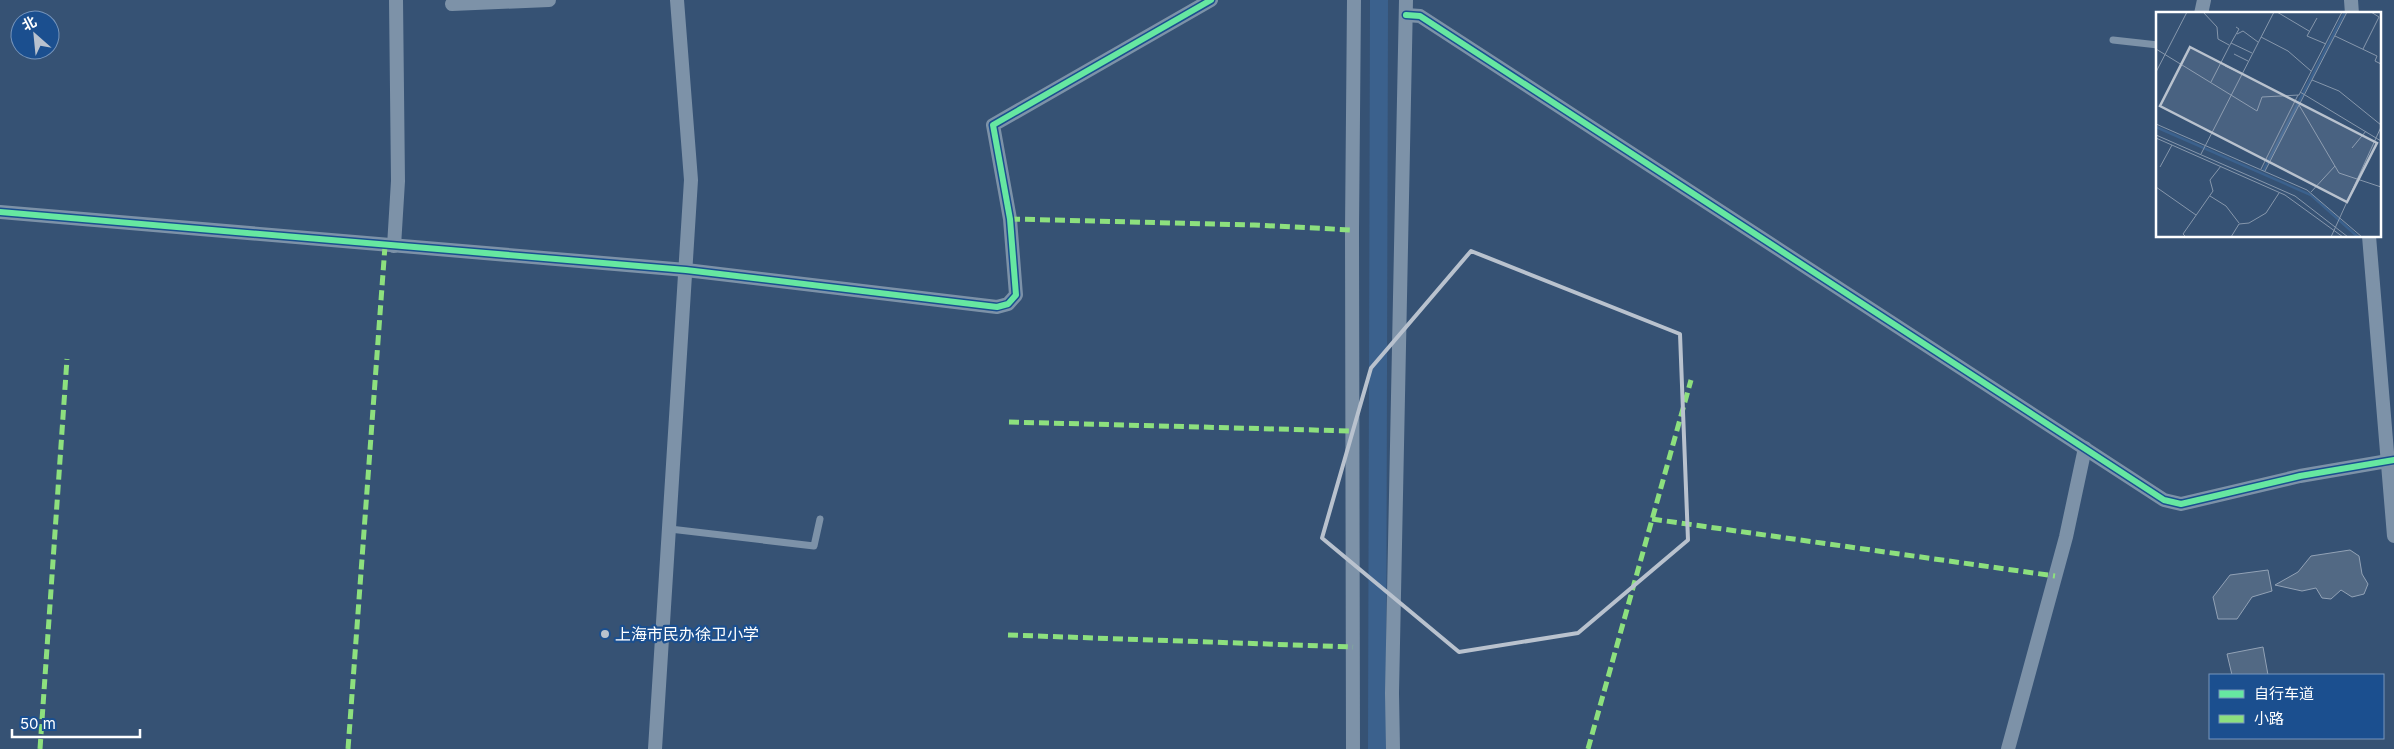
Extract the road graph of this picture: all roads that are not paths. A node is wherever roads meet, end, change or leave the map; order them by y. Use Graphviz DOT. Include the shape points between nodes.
graph roads {
  1 [pos="396,0"];
  2 [pos="549,0"];
  3 [pos="676,0"];
  4 [pos="1211,0"];
  5 [pos="1354,0"];
  6 [pos="1406,0"];
  7 [pos="452,4"];
  8 [pos="1406,15"];
  9 [pos="2113,40"];
  10 [pos="2156,45"];
  11 [pos="0,212"];
  12 [pos="2370,238"];
  13 [pos="394,246"];
  14 [pos="686,270"];
  15 [pos="2084,448"];
  16 [pos="2391,461"];
  17 [pos="820,519"];
  18 [pos="670,530"];
  19 [pos="2394,536"];
  20 [pos="655,749"];
  21 [pos="1353,749"];
  22 [pos="1393,749"];
  23 [pos="2008,749"];
  1 -- 13 [label="street" via="398,181"];
  2 -- 7 [label="street"];
  3 -- 14 [label="street" via="691,180"];
  4 -- 14 [label="street" via="993,125 1010,219 1016,295 1008,304 997,307"];
  5 -- 21 [label="street"];
  6 -- 8 [label="street"];
  8 -- 15 [label="street" via="1420,16"];
  8 -- 22 [label="street"];
  9 -- 10 [label="lane"];
  11 -- 13 [label="street"];
  12 -- 16 [label="street"];
  13 -- 14 [label="street"];
  14 -- 18 [label="street"];
  15 -- 16 [label="street" via="2164,500 2181,504 2300,476"];
  15 -- 23 [label="street" via="2066,537"];
  16 -- 19 [label="street"];
  17 -- 18 [label="lane" via="814,546"];
  18 -- 20 [label="street"];
}
